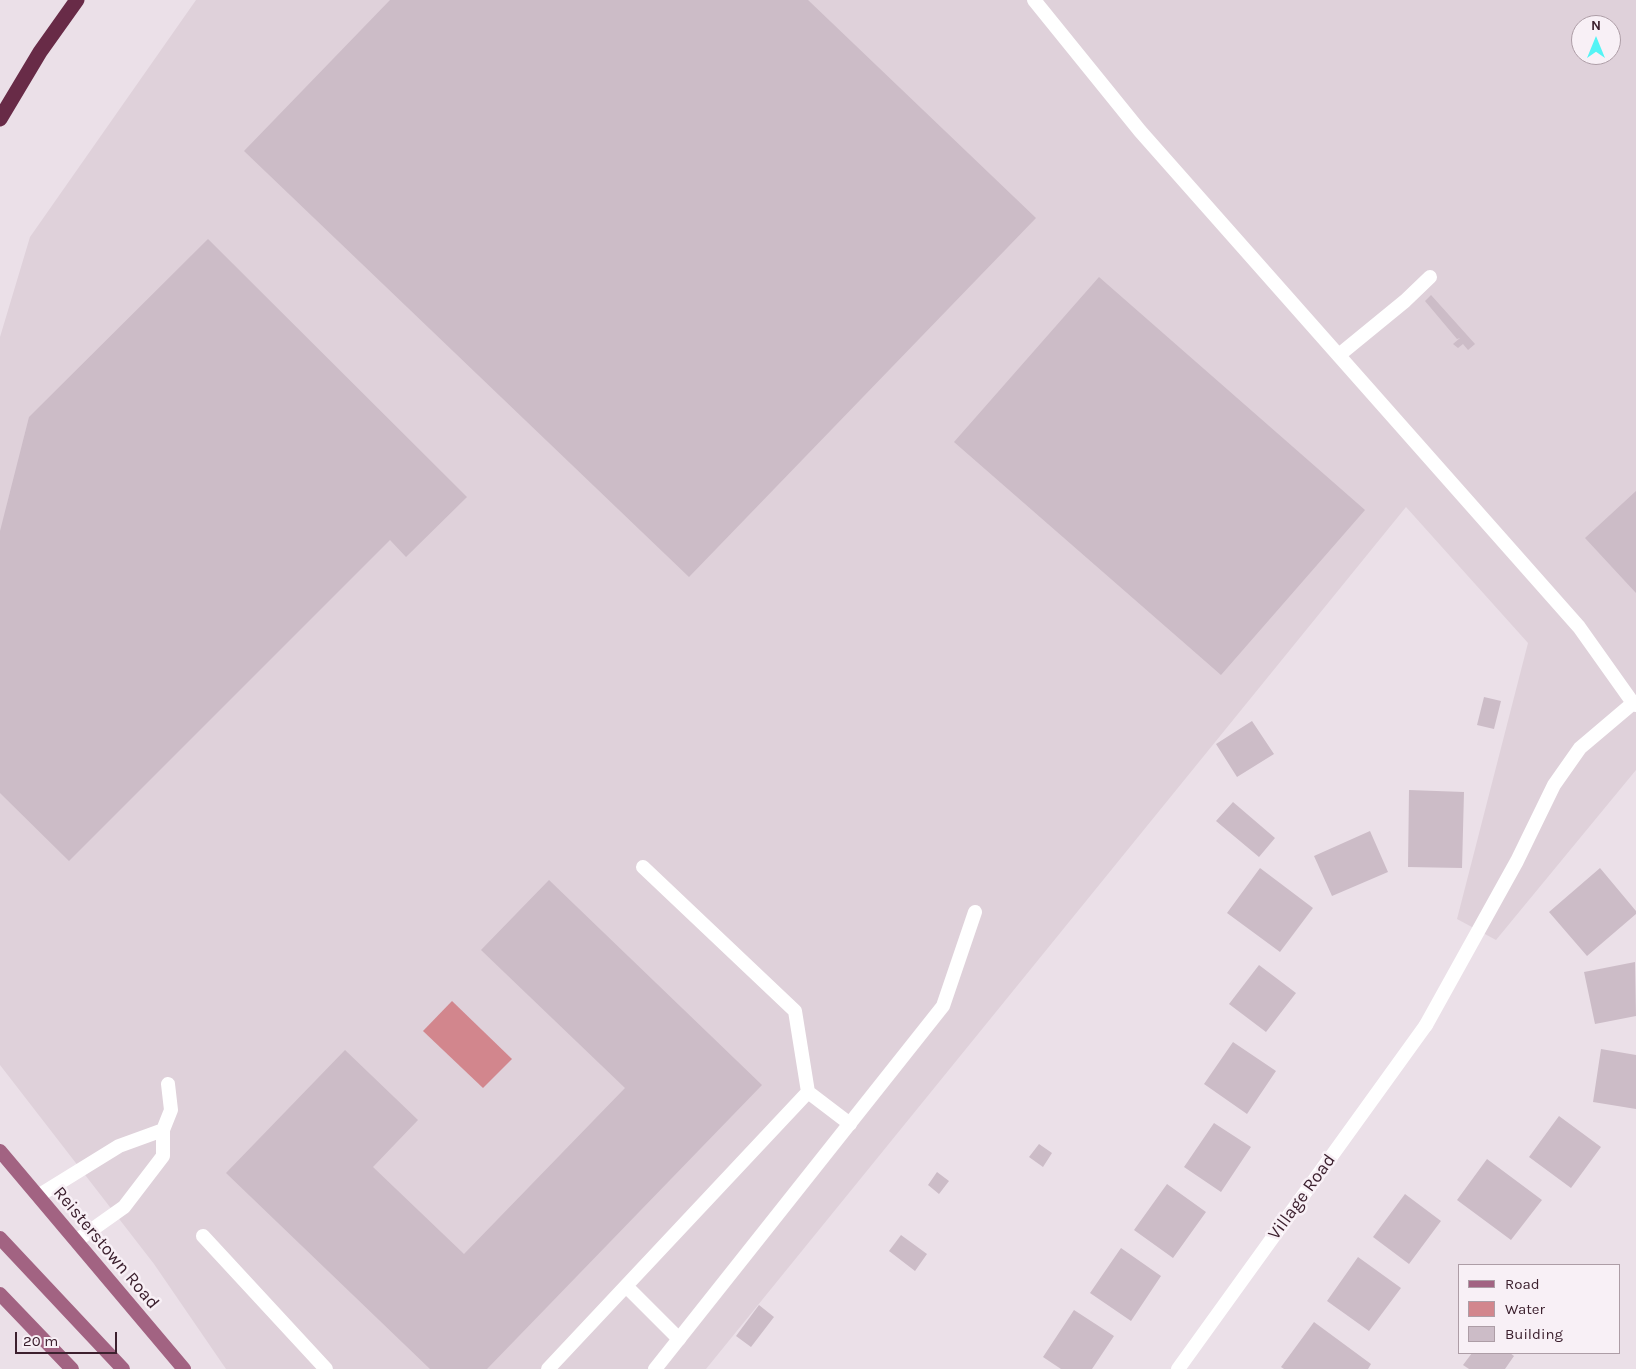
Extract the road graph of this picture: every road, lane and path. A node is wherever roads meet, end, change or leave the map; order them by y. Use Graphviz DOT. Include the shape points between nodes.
graph roads {
  1 [pos="77,0"];
  2 [pos="1034,0"];
  3 [pos="0,119"];
  4 [pos="1430,277"];
  5 [pos="1339,355"];
  6 [pos="1635,704"];
  7 [pos="643,867"];
  8 [pos="975,912"];
  9 [pos="168,1084"];
  10 [pos="808,1092"];
  11 [pos="850,1124"];
  12 [pos="163,1130"];
  13 [pos="0,1151"];
  14 [pos="38,1196"];
  15 [pos="203,1236"];
  16 [pos="0,1238"];
  17 [pos="76,1241"];
  18 [pos="626,1286"];
  19 [pos="0,1294"];
  20 [pos="679,1339"];
  21 [pos="72,1369"];
  22 [pos="123,1369"];
  23 [pos="184,1369"];
  24 [pos="326,1369"];
  25 [pos="548,1369"];
  26 [pos="655,1369"];
  27 [pos="1178,1369"];
  1 -- 3 [label="highway" via="40,52"];
  2 -- 5 [label="street" via="1140,131"];
  4 -- 5 [label="street"];
  5 -- 6 [label="street" via="1579,627"];
  6 -- 27 [label="street, Village Road" via="1580,748 1554,785 1426,1025"];
  7 -- 10 [label="street" via="795,1012"];
  8 -- 11 [label="street" via="943,1006"];
  9 -- 12 [label="street" via="171,1110"];
  10 -- 11 [label="street"];
  10 -- 18 [label="street"];
  11 -- 20 [label="street"];
  12 -- 14 [label="street" via="119,1146"];
  12 -- 17 [label="street" via="163,1156 124,1208"];
  13 -- 14 [label="main road, Reisterstown Road"];
  14 -- 17 [label="main road, Reisterstown Road"];
  15 -- 24 [label="street"];
  16 -- 22 [label="main road"];
  17 -- 23 [label="main road, Reisterstown Road"];
  18 -- 20 [label="street"];
  18 -- 25 [label="street"];
  19 -- 21 [label="main road"];
  20 -- 26 [label="street"];
}
